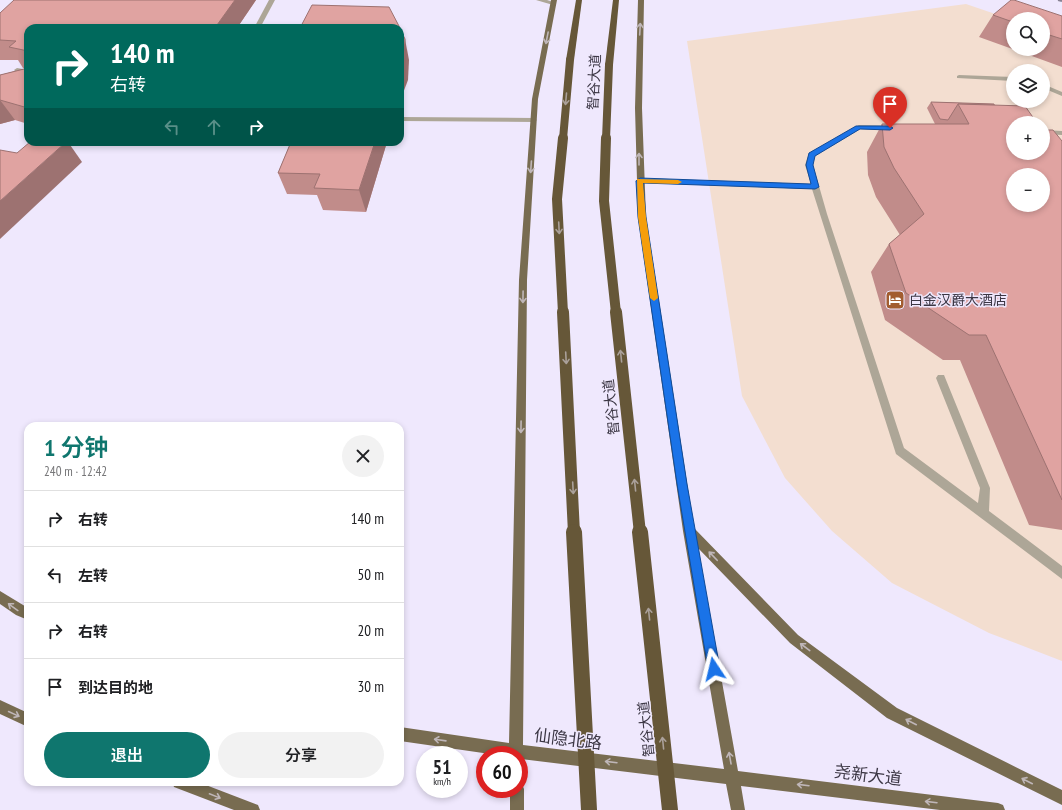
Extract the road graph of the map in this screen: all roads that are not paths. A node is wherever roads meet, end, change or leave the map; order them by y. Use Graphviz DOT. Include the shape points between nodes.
graph roads {
  1 [pos="272,0"];
  2 [pos="539,0"];
  3 [pos="579,0"];
  4 [pos="616,0"];
  5 [pos="641,0"];
  6 [pos="554,1"];
  7 [pos="259,24"];
  8 [pos="17,70"];
  9 [pos="24,71"];
  10 [pos="959,77"];
  11 [pos="1006,79"];
  12 [pos="1050,89"];
  13 [pos="1062,94"];
  14 [pos="404,119"];
  15 [pos="534,120"];
  16 [pos="905,128"];
  17 [pos="1050,132"];
  18 [pos="1062,133"];
  19 [pos="640,181"];
  20 [pos="815,187"];
  21 [pos="941,378"];
  22 [pos="983,514"];
  23 [pos="690,531"];
  24 [pos="1062,573"];
  25 [pos="0,597"];
  26 [pos="24,612"];
  27 [pos="0,707"];
  28 [pos="24,718"];
  29 [pos="404,735"];
  30 [pos="476,746"];
  31 [pos="516,746"];
  32 [pos="528,754"];
  33 [pos="733,776"];
  34 [pos="190,786"];
  35 [pos="516,798"];
  36 [pos="1062,798"];
  37 [pos="253,810"];
  38 [pos="517,810"];
  39 [pos="590,810"];
  40 [pos="670,810"];
  41 [pos="738,810"];
  42 [pos="998,810"];
  1 -- 7 [label="lane"];
  2 -- 6 [label="lane"];
  3 -- 39 [label="highway, 智谷大道, one-way, bridge" via="570,60 557,199"];
  40 -- 4 [label="highway, 智谷大道, one-way, bridge" via="604,201 609,65"];
  19 -- 5 [label="main road, one-way"];
  6 -- 15 [label="main road, one-way" via="535,99"];
  8 -- 9 [label="lane"];
  10 -- 11 [label="lane"];
  12 -- 13 [label="lane"];
  14 -- 15 [label="lane"];
  15 -- 31 [label="main road, one-way" via="523,280"];
  16 -- 20 [label="lane" via="859,127 812,155 809,165"];
  17 -- 18 [label="lane"];
  19 -- 20 [label="lane"];
  19 -- 23 [label="main road" via="642,217"];
  20 -- 22 [label="lane" via="900,451"];
  21 -- 22 [label="lane" via="985,488"];
  22 -- 24 [label="lane"];
  33 -- 23 [label="main road, one-way"];
  36 -- 23 [label="main road, one-way" via="892,712 794,639"];
  26 -- 25 [label="main road, one-way"];
  27 -- 28 [label="main road, one-way"];
  30 -- 29 [label="main road, 仙隐北路, one-way"];
  33 -- 32 [label="main road, 仙隐北路, one-way"];
  33 -- 41 [label="main road"];
  42 -- 33 [label="main road, 尧新大道, one-way"];
  34 -- 37 [label="main road, one-way"];
  35 -- 38 [label="main road"];
}
